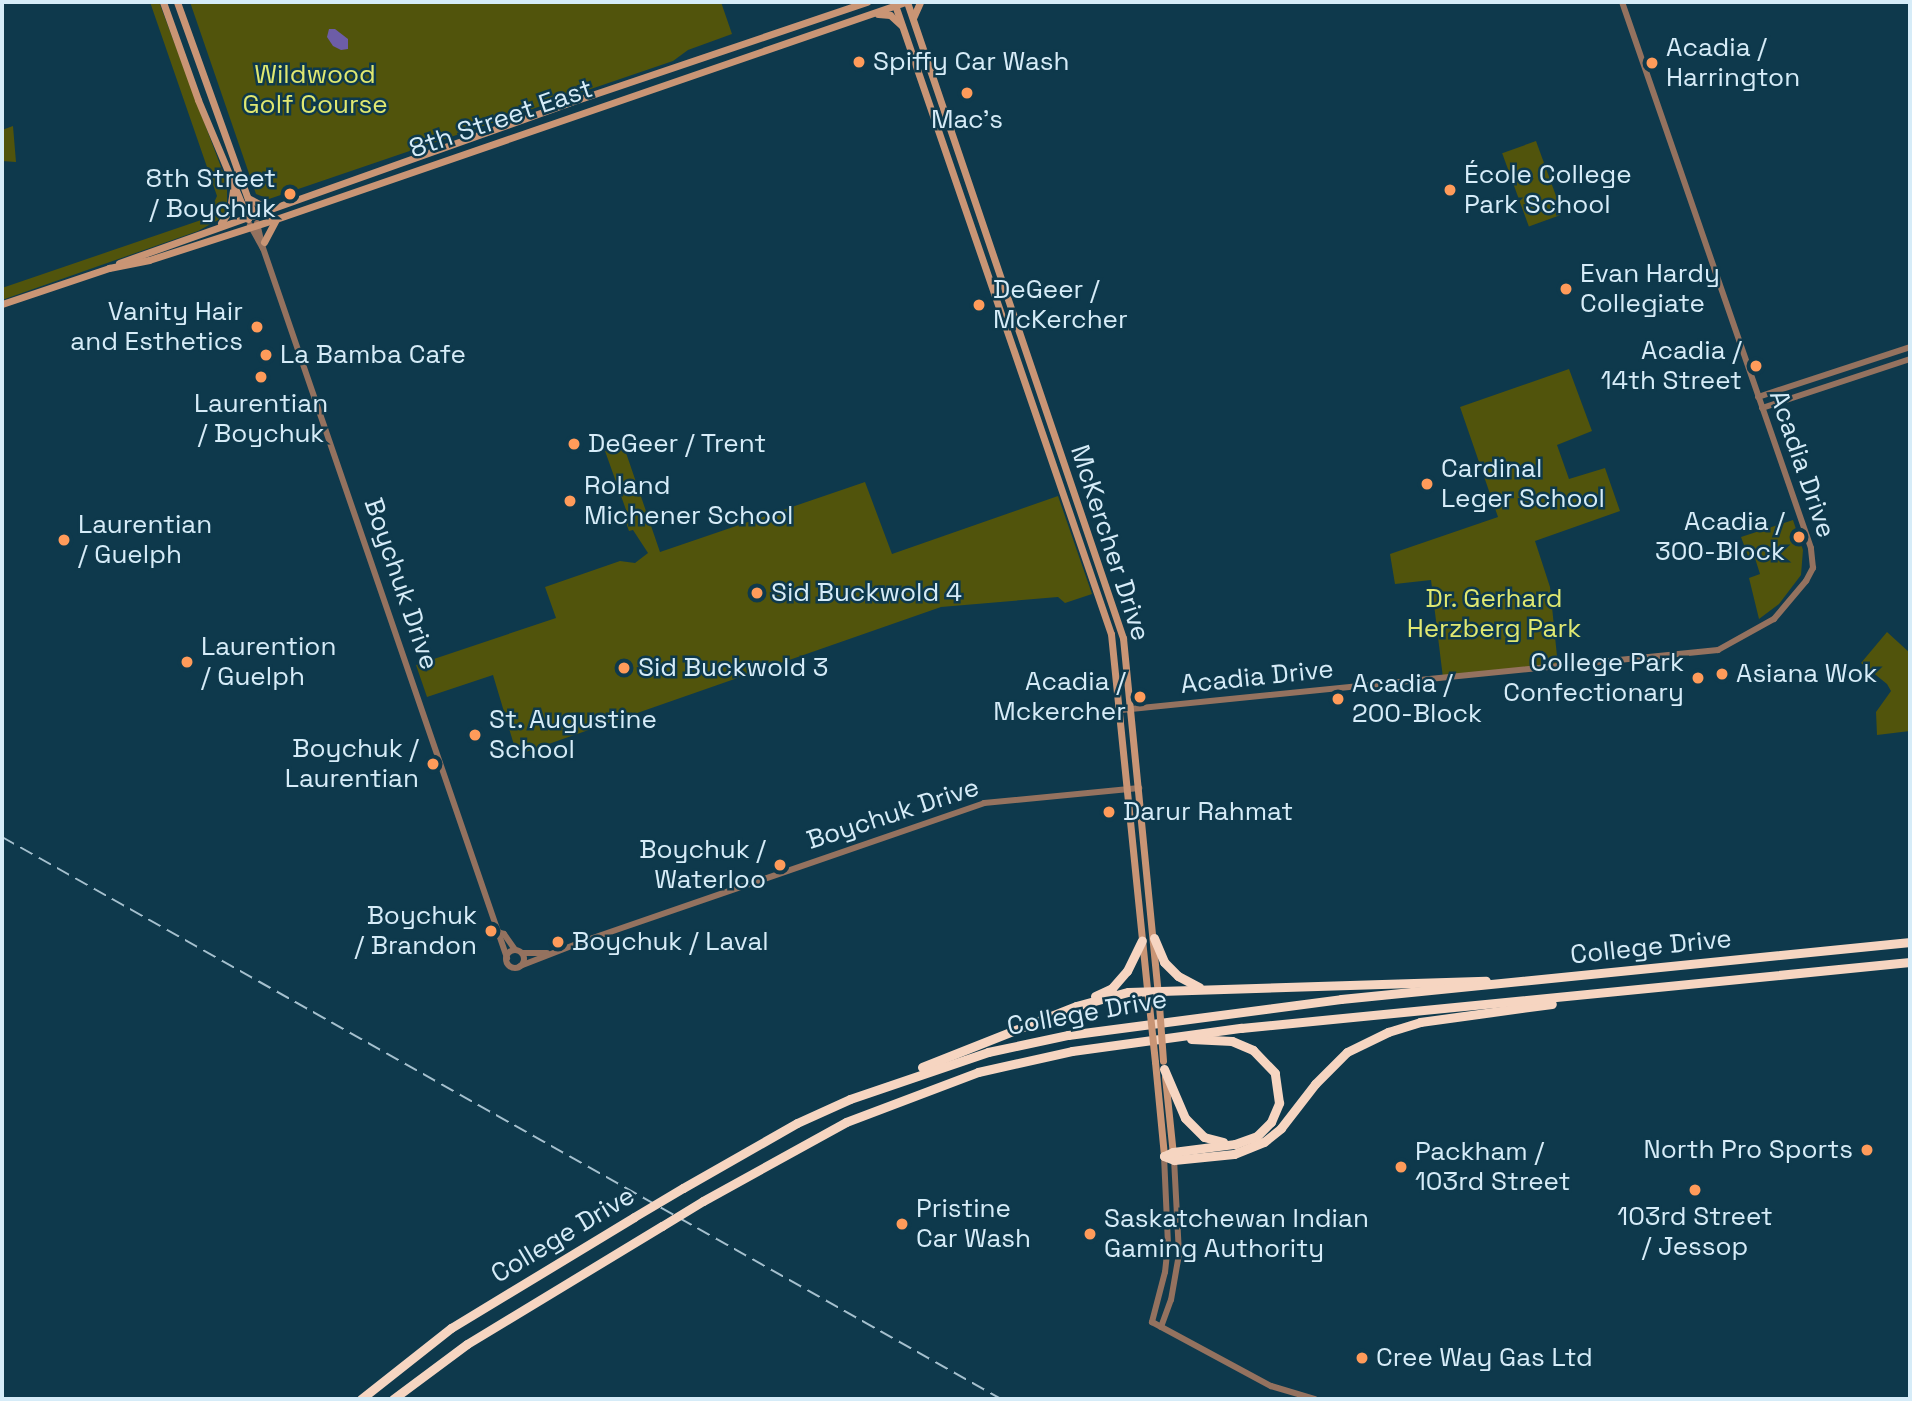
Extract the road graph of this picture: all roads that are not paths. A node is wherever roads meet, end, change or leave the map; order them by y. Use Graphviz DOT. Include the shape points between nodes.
graph roads {
  1 [pos="163,2"];
  2 [pos="177,2"];
  3 [pos="866,2"];
  4 [pos="906,2"];
  5 [pos="920,2"];
  6 [pos="1622,2"];
  7 [pos="894,4"];
  8 [pos="870,14"];
  9 [pos="913,19"];
  10 [pos="902,26"];
  11 [pos="233,188"];
  12 [pos="247,197"];
  13 [pos="269,209"];
  14 [pos="250,215"];
  15 [pos="275,219"];
  16 [pos="254,224"];
  17 [pos="215,227"];
  18 [pos="263,245"];
  19 [pos="109,268"];
  20 [pos="2,304"];
  21 [pos="1910,347"];
  22 [pos="1910,359"];
  23 [pos="1758,397"];
  24 [pos="1762,408"];
  25 [pos="1132,709"];
  26 [pos="1121,710"];
  27 [pos="1139,788"];
  28 [pos="1128,789"];
  29 [pos="498,933"];
  30 [pos="1154,939"];
  31 [pos="1142,940"];
  32 [pos="1910,944"];
  33 [pos="519,951"];
  34 [pos="549,953"];
  35 [pos="507,958"];
  36 [pos="1910,962"];
  37 [pos="520,966"];
  38 [pos="1547,979"];
  39 [pos="1204,989"];
  40 [pos="1153,991"];
  41 [pos="1598,994"];
  42 [pos="1076,1006"];
  43 [pos="1112,1044"];
  44 [pos="1161,1064"];
  45 [pos="850,1099"];
  46 [pos="1235,1144"];
  47 [pos="1170,1156"];
  48 [pos="1161,1326"];
  49 [pos="361,1399"];
  50 [pos="393,1399"];
  51 [pos="1315,1399"];
  1 -- 11 [label="main road, Boychuk Drive"];
  2 -- 12 [label="main road, Boychuk Drive"];
  3 -- 13 [label="main road, 8th Street East"];
  4 -- 7 [label="main road, 8th Street East"];
  4 -- 9 [label="main road, McKercher Drive"];
  5 -- 9 [label="main road"];
  6 -- 23 [label="street, Acadia Drive"];
  7 -- 8 [label="main road, 8th Street East"];
  7 -- 10 [label="main road, McKercher Drive"];
  8 -- 10 [label="main road" via="887,14"];
  8 -- 15 [label="main road, 8th Street East"];
  9 -- 25 [label="main road, McKercher Drive" via="1122,638"];
  10 -- 26 [label="main road, McKercher Drive" via="1111,634"];
  11 -- 14 [label="main road, Boychuk Drive"];
  11 -- 17 [label="main road" via="227,218"];
  12 -- 13 [label="main road"];
  12 -- 14 [label="main road, Boychuk Drive"];
  13 -- 14 [label="main road, 8th Street East"];
  14 -- 16 [label="main road, Boychuk Drive"];
  14 -- 17 [label="main road, 8th Street East"];
  15 -- 16 [label="main road, 8th Street East"];
  15 -- 18 [label="main road"];
  16 -- 18 [label="street, Boychuk Drive"];
  16 -- 19 [label="main road, 8th Street East" via="149,260"];
  17 -- 19 [label="main road, 8th Street East"];
  18 -- 29 [label="street, Boychuk Drive"];
  19 -- 20 [label="main road, 8th Street East"];
  21 -- 23 [label="street"];
  22 -- 24 [label="street"];
  23 -- 24 [label="street, Acadia Drive"];
  24 -- 25 [label="street, Acadia Drive" via="1811,548 1813,568 1783,610 1727,647"];
  25 -- 26 [label="street, Acadia Drive"];
  25 -- 27 [label="main road, McKercher Drive"];
  26 -- 28 [label="main road, McKercher Drive"];
  27 -- 28 [label="street, Boychuk Drive"];
  27 -- 30 [label="main road, McKercher Drive"];
  28 -- 31 [label="main road, McKercher Drive"];
  28 -- 34 [label="street, Boychuk Drive" via="984,803"];
  29 -- 33 [label="street, Boychuk Drive" via="504,933"];
  29 -- 35 [label="street, Boychuk Drive"];
  30 -- 39 [label="highway" via="1164,962 1178,976"];
  30 -- 40 [label="main road, McKercher Drive"];
  31 -- 40 [label="main road, McKercher Drive"];
  31 -- 42 [label="highway" via="1127,971 1111,988"];
  32 -- 38 [label="highway, College Drive"];
  33 -- 34 [label="street, Boychuk Drive"];
  33 -- 35 [label="street"];
  33 -- 37 [label="street" via="524,960"];
  34 -- 37 [label="street, Boychuk Drive"];
  35 -- 37 [label="street" via="511,966"];
  36 -- 41 [label="highway, College Drive"];
  38 -- 39 [label="highway"];
  38 -- 45 [label="highway, College Drive" via="1108,1028 988,1052"];
  39 -- 40 [label="highway"];
  40 -- 42 [label="highway"];
  40 -- 44 [label="main road, McKercher Drive, bridge" via="1159,1005"];
  40 -- 44 [label="main road, McKercher Drive, bridge" via="1149,1005"];
  41 -- 43 [label="highway, College Drive"];
  41 -- 47 [label="highway" via="1420,1022 1388,1032 1347,1052 1264,1142 1234,1154"];
  42 -- 45 [label="highway"];
  43 -- 46 [label="highway" via="1206,1038 1232,1041 1253,1050 1275,1073 1279,1103 1263,1130"];
  43 -- 50 [label="highway, College Drive, bridge" via="978,1072 846,1122 703,1201 467,1343"];
  44 -- 46 [label="highway" via="1176,1102 1196,1130 1213,1141"];
  44 -- 47 [label="main road, McKercher Drive"];
  45 -- 49 [label="highway, College Drive, bridge" via="797,1123 683,1188 450,1328"];
  46 -- 47 [label="highway"];
  47 -- 48 [label="street, McKercher Drive" via="1179,1254"];
  47 -- 48 [label="street, McKercher Drive" via="1165,1272 1152,1322"];
  48 -- 51 [label="street" via="1270,1387"];
}
